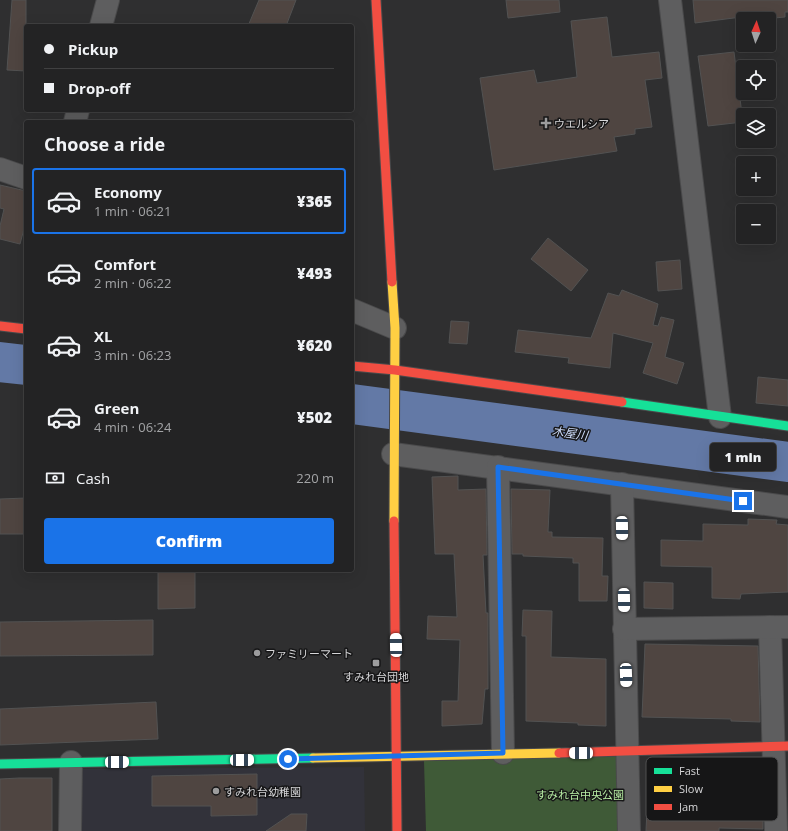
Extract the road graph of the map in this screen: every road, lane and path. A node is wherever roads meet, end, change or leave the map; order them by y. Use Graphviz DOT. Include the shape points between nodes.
graph roads {
  1 [pos="108,0"];
  2 [pos="376,0"];
  3 [pos="670,0"];
  4 [pos="102,24"];
  5 [pos="0,169"];
  6 [pos="24,177"];
  7 [pos="354,311"];
  8 [pos="0,326"];
  9 [pos="395,328"];
  10 [pos="24,329"];
  11 [pos="354,366"];
  12 [pos="395,370"];
  13 [pos="720,417"];
  14 [pos="788,426"];
  15 [pos="393,450"];
  16 [pos="498,467"];
  17 [pos="622,484"];
  18 [pos="788,507"];
  19 [pos="779,627"];
  20 [pos="624,629"];
  21 [pos="781,747"];
  22 [pos="628,752"];
  23 [pos="503,753"];
  24 [pos="397,757"];
  25 [pos="71,762"];
  26 [pos="0,764"];
  27 [pos="778,797"];
  28 [pos="777,821"];
  29 [pos="70,831"];
  30 [pos="398,831"];
  31 [pos="629,831"];
  32 [pos="776,831"];
  1 -- 4 [label="street"];
  2 -- 9 [label="street"];
  3 -- 13 [label="street"];
  5 -- 6 [label="street"];
  7 -- 9 [label="street"];
  8 -- 10 [label="street"];
  9 -- 12 [label="street"];
  11 -- 12 [label="street"];
  12 -- 13 [label="street"];
  12 -- 15 [label="street"];
  13 -- 14 [label="street"];
  15 -- 16 [label="street"];
  15 -- 24 [label="street"];
  16 -- 17 [label="street"];
  16 -- 23 [label="street"];
  17 -- 18 [label="street"];
  17 -- 20 [label="street"];
  19 -- 20 [label="street"];
  19 -- 21 [label="street"];
  20 -- 22 [label="street"];
  21 -- 22 [label="street"];
  21 -- 27 [label="street"];
  22 -- 23 [label="street"];
  22 -- 31 [label="street"];
  23 -- 24 [label="street"];
  24 -- 25 [label="street"];
  24 -- 30 [label="street"];
  25 -- 26 [label="street"];
  25 -- 29 [label="street"];
  28 -- 32 [label="street"];
}
